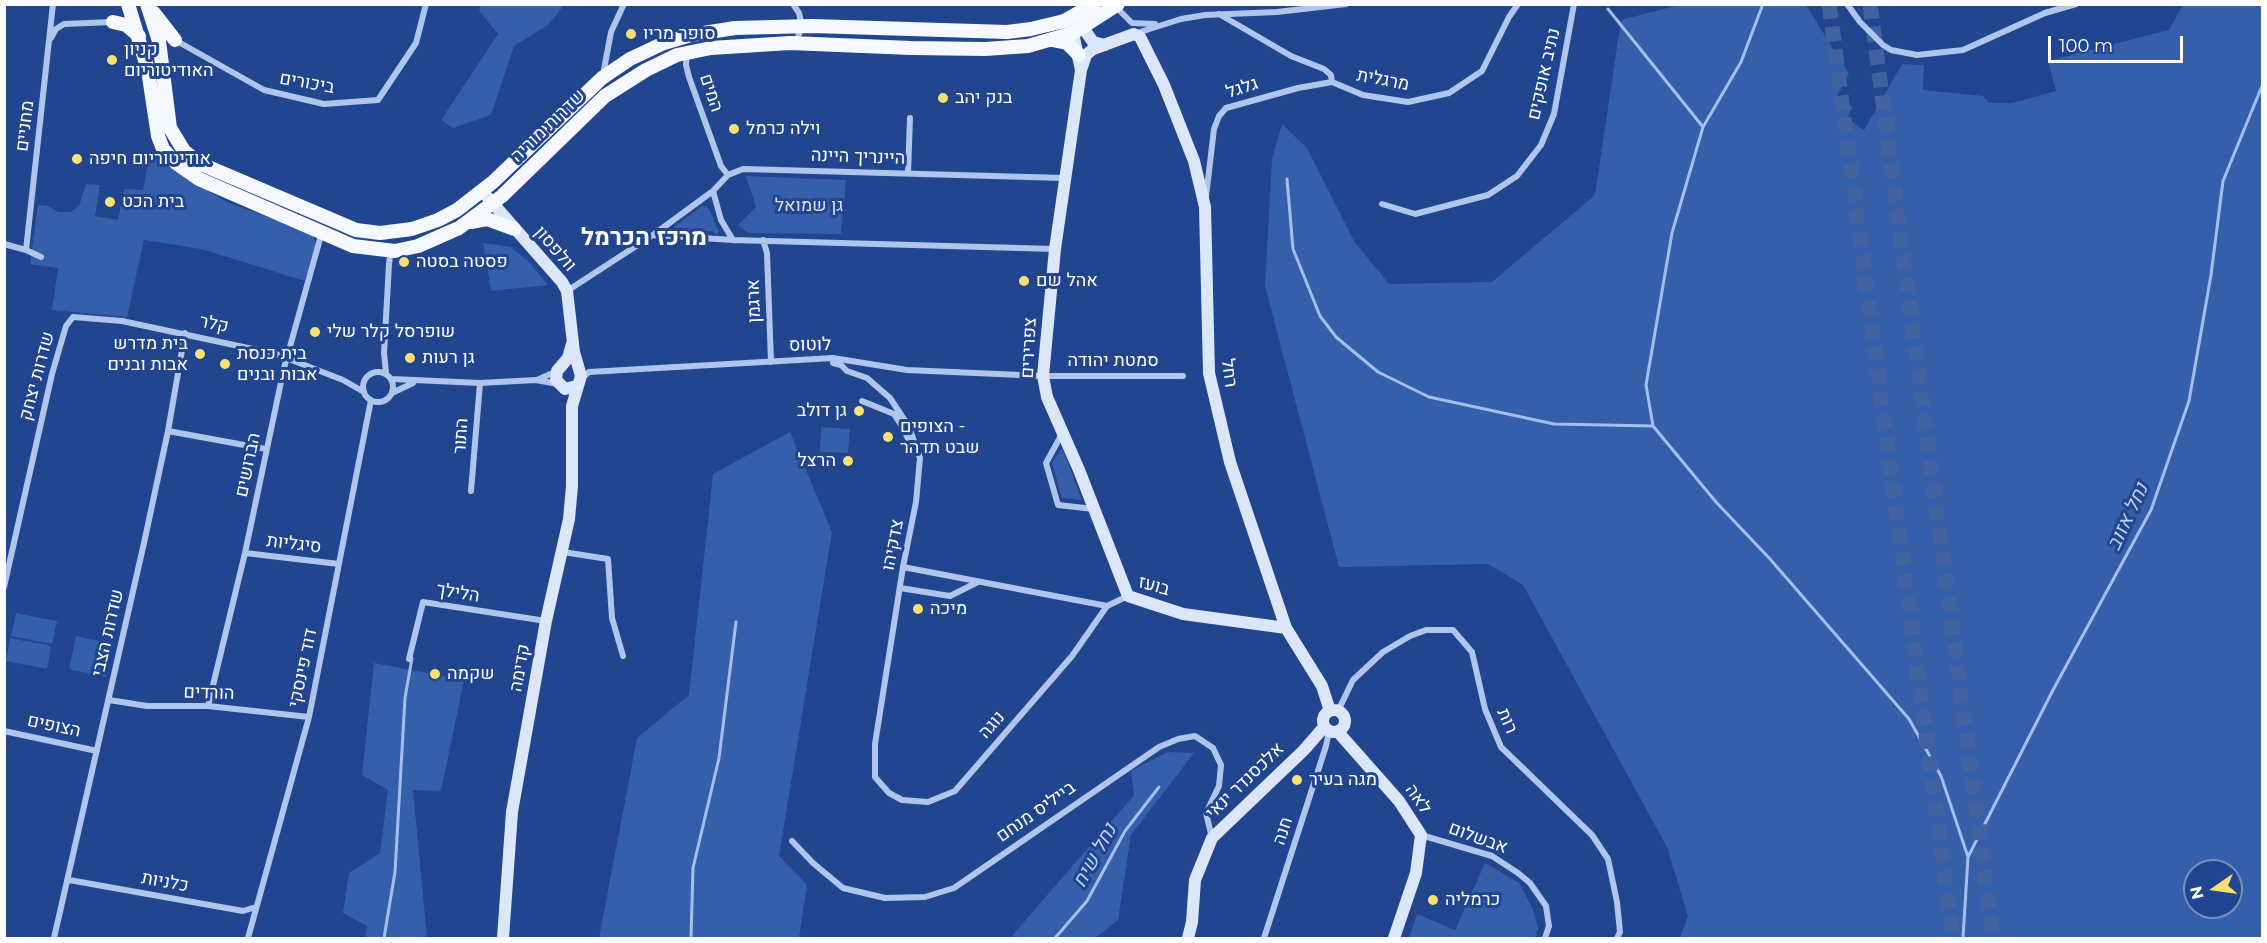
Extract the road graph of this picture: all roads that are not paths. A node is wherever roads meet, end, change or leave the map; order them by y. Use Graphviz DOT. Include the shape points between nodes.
graph roads {
  1 [pos="53,4"];
  2 [pos="426,4"];
  3 [pos="624,4"];
  4 [pos="793,4"];
  5 [pos="1094,4"];
  6 [pos="1346,4"];
  7 [pos="1518,4"];
  8 [pos="1574,4"];
  9 [pos="1847,4"];
  10 [pos="2076,4"];
  11 [pos="1117,5"];
  12 [pos="140,10"];
  13 [pos="1218,14"];
  14 [pos="52,15"];
  15 [pos="113,22"];
  16 [pos="1165,23"];
  17 [pos="64,24"];
  18 [pos="1076,26"];
  19 [pos="802,27"];
  20 [pos="1134,34"];
  21 [pos="175,40"];
  22 [pos="1052,40"];
  23 [pos="790,42"];
  24 [pos="49,44"];
  25 [pos="149,44"];
  26 [pos="1105,45"];
  27 [pos="687,52"];
  28 [pos="1079,55"];
  29 [pos="1081,70"];
  30 [pos="602,78"];
  31 [pos="1332,82"];
  32 [pos="910,118"];
  33 [pos="908,173"];
  34 [pos="728,175"];
  35 [pos="1064,178"];
  36 [pos="713,191"];
  37 [pos="482,192"];
  38 [pos="493,204"];
  39 [pos="1382,204"];
  40 [pos="1205,207"];
  41 [pos="466,223"];
  42 [pos="514,229"];
  43 [pos="319,232"];
  44 [pos="653,235"];
  45 [pos="733,240"];
  46 [pos="764,240"];
  47 [pos="4,244"];
  48 [pos="1055,249"];
  49 [pos="26,250"];
  50 [pos="395,251"];
  51 [pos="41,257"];
  52 [pos="567,291"];
  53 [pos="73,317"];
  54 [pos="185,333"];
  55 [pos="287,358"];
  56 [pos="833,358"];
  57 [pos="771,362"];
  58 [pos="386,373"];
  59 [pos="1043,376"];
  60 [pos="1184,376"];
  61 [pos="568,378"];
  62 [pos="343,380"];
  63 [pos="365,380"];
  64 [pos="392,380"];
  65 [pos="536,380"];
  66 [pos="416,382"];
  67 [pos="480,383"];
  68 [pos="364,392"];
  69 [pos="392,393"];
  70 [pos="882,396"];
  71 [pos="371,400"];
  72 [pos="862,401"];
  73 [pos="878,407"];
  74 [pos="168,431"];
  75 [pos="1063,432"];
  76 [pos="266,448"];
  77 [pos="919,465"];
  78 [pos="471,491"];
  79 [pos="1094,509"];
  80 [pos="563,552"];
  81 [pos="245,553"];
  82 [pos="339,564"];
  83 [pos="903,567"];
  84 [pos="979,582"];
  85 [pos="4,586"];
  86 [pos="900,588"];
  87 [pos="1128,596"];
  88 [pos="1107,606"];
  89 [pos="546,621"];
  90 [pos="1286,628"];
  91 [pos="623,656"];
  92 [pos="409,659"];
  93 [pos="109,700"];
  94 [pos="208,706"];
  95 [pos="1334,711"];
  96 [pos="309,717"];
  97 [pos="1330,730"];
  98 [pos="4,731"];
  99 [pos="97,751"];
  100 [pos="875,777"];
  101 [pos="1421,834"];
  102 [pos="1212,838"];
  103 [pos="792,841"];
  104 [pos="69,880"];
  105 [pos="256,907"];
  106 [pos="54,939"];
  107 [pos="248,939"];
  108 [pos="503,939"];
  109 [pos="1188,939"];
  110 [pos="1264,939"];
  111 [pos="1394,939"];
  112 [pos="1545,939"];
  113 [pos="1617,939"];
  1 -- 14 [label="street, מחניים"];
  2 -- 21 [label="street, ביכורים" via="416,44 378,99 324,104 264,90"];
  3 -- 30 [label="street" via="611,32"];
  4 -- 19 [label="street"];
  5 -- 18 [label="main road, שדרות מוריה"];
  6 -- 13 [label="street"];
  7 -- 31 [label="street, מרגלית" via="1482,71 1449,93 1408,102 1363,95"];
  8 -- 39 [label="street, נתיב אופקים" via="1554,114 1541,145 1517,176 1488,195 1415,214"];
  9 -- 10 [label="street" via="1883,45 1917,55 1962,50 2045,13"];
  11 -- 16 [label="street" via="1132,23"];
  11 -- 18 [label="main road, שדרות מוריה"];
  12 -- 15 [label="street"];
  12 -- 21 [label="main road"];
  12 -- 25 [label="main road, שדרות מוריה"];
  12 -- 25 [label="main road"];
  13 -- 16 [label="street"];
  13 -- 31 [label="street, מרגלית" via="1292,56 1324,69"];
  14 -- 17 [label="street" via="56,23"];
  14 -- 24 [label="street, מחניים"];
  15 -- 17 [label="street"];
  15 -- 25 [label="main road" via="126,25"];
  16 -- 20 [label="street"];
  17 -- 24 [label="street" via="54,32"];
  18 -- 19 [label="main road, שדרות מוריה" via="1007,32"];
  18 -- 22 [label="main road, שדרות מוריה"];
  18 -- 26 [label="street" via="1095,43"];
  18 -- 28 [label="street, צפרירים"];
  19 -- 23 [label="street" via="798,37"];
  19 -- 30 [label="main road, שדרות מוריה" via="735,28 691,35 650,48"];
  20 -- 26 [label="street"];
  20 -- 40 [label="street, רחל" via="1143,39 1164,85 1194,161"];
  21 -- 25 [label="street, ביכורים"];
  22 -- 23 [label="main road, שדרות מוריה" via="985,49"];
  22 -- 28 [label="main road" via="1067,43"];
  23 -- 27 [label="main road, שדרות מוריה"];
  24 -- 49 [label="street, מחניים"];
  25 -- 37 [label="main road, שדרות מוריה" via="170,128 184,151 201,164 367,232 412,230 447,216"];
  25 -- 43 [label="main road, שדרות מוריה" via="156,128 168,156 199,179"];
  26 -- 29 [label="street" via="1089,52"];
  27 -- 34 [label="street, המים" via="689,77 721,166"];
  27 -- 38 [label="main road, שדרות מוריה" via="646,70 605,96"];
  28 -- 29 [label="street, צפרירים"];
  29 -- 35 [label="street, צפרירים"];
  30 -- 37 [label="main road, שדרות מוריה"];
  31 -- 40 [label="street, גלגל" via="1226,108 1214,129"];
  32 -- 33 [label="street"];
  33 -- 34 [label="street, היינריך היינה" via="752,169"];
  33 -- 35 [label="street, היינריך היינה"];
  34 -- 36 [label="street"];
  35 -- 48 [label="street, צפרירים"];
  36 -- 44 [label="street"];
  36 -- 45 [label="street" via="721,220"];
  37 -- 38 [label="street, וולפסון"];
  38 -- 41 [label="main road, שדרות מוריה"];
  38 -- 42 [label="street, וולפסון"];
  40 -- 90 [label="street, רחל" via="1209,373 1230,462"];
  41 -- 42 [label="main road" via="487,219"];
  41 -- 50 [label="main road, שדרות מוריה" via="437,238"];
  42 -- 52 [label="street, וולפסון"];
  43 -- 50 [label="main road, שדרות מוריה" via="353,246"];
  43 -- 55 [label="street, הברושים"];
  44 -- 45 [label="street"];
  44 -- 52 [label="street"];
  45 -- 46 [label="street"];
  46 -- 48 [label="street"];
  46 -- 57 [label="street, ארגמן"];
  47 -- 49 [label="street"];
  48 -- 59 [label="street, צפרירים"];
  49 -- 51 [label="street"];
  50 -- 58 [label="street" via="389,264"];
  52 -- 61 [label="street, וולפסון" via="572,343"];
  53 -- 54 [label="street, קלר"];
  53 -- 85 [label="street, שדרות יצחק" via="66,326 52,374"];
  54 -- 55 [label="street, קלר"];
  54 -- 74 [label="street, שדרות הצבי"];
  55 -- 62 [label="street, קלר"];
  55 -- 76 [label="street, הברושים"];
  56 -- 57 [label="street, לוטוס"];
  56 -- 59 [label="street, לוטוס" via="907,370"];
  56 -- 77 [label="street, צדקיהו" via="833,363 867,378 890,398 909,427"];
  57 -- 61 [label="street, לוטוס" via="590,372"];
  58 -- 63 [label="street" via="373,372"];
  58 -- 64 [label="street"];
  59 -- 60 [label="street, סמטת יהודה"];
  59 -- 75 [label="street, צפרירים" via="1047,397"];
  61 -- 65 [label="street"];
  61 -- 65 [label="street"];
  61 -- 80 [label="street, קדימה" via="572,486"];
  62 -- 63 [label="street, קלר"];
  62 -- 68 [label="street, קלר"];
  63 -- 68 [label="street"];
  64 -- 66 [label="street"];
  64 -- 69 [label="street"];
  65 -- 67 [label="street"];
  66 -- 67 [label="street"];
  66 -- 69 [label="street"];
  67 -- 78 [label="street, התור"];
  68 -- 71 [label="street"];
  69 -- 71 [label="street" via="381,401"];
  70 -- 73 [label="street"];
  71 -- 82 [label="street, דוד פינסקי"];
  72 -- 73 [label="street"];
  73 -- 77 [label="street" via="894,414"];
  74 -- 76 [label="street"];
  74 -- 93 [label="street, שדרות הצבי"];
  75 -- 79 [label="street, צפרירים"];
  75 -- 79 [label="street" via="1046,463 1058,505"];
  76 -- 81 [label="street, הברושים"];
  77 -- 83 [label="street, צדקיהו"];
  79 -- 87 [label="street, צפרירים"];
  80 -- 89 [label="street, קדימה"];
  80 -- 91 [label="street" via="608,559 612,618"];
  81 -- 82 [label="street, סיגליות"];
  81 -- 94 [label="street, הברושים"];
  82 -- 96 [label="street, דוד פינסקי"];
  83 -- 84 [label="street"];
  83 -- 86 [label="street, צדקיהו"];
  84 -- 86 [label="street" via="950,596"];
  84 -- 88 [label="street"];
  86 -- 100 [label="street, צדקיהו" via="875,744"];
  87 -- 88 [label="street, בועז"];
  87 -- 90 [label="street, בועז" via="1183,614"];
  88 -- 100 [label="street, נוגה" via="1072,656 955,791 928,802 902,800 889,793"];
  89 -- 92 [label="street, הלילך" via="423,602"];
  89 -- 108 [label="street, קדימה" via="512,812"];
  90 -- 95 [label="street, רחל"];
  93 -- 94 [label="street, הורדים" via="147,706"];
  93 -- 99 [label="street, שדרות הצבי"];
  94 -- 96 [label="street, הורדים"];
  95 -- 97 [label="street" via="1323,720"];
  95 -- 97 [label="street, רחל" via="1345,719 1344,727"];
  95 -- 113 [label="street, רות" via="1353,680 1383,652 1426,630 1453,630 1472,652 1485,709 1502,747 1592,835 1608,859 1617,902"];
  96 -- 105 [label="street, דוד פינסקי"];
  97 -- 101 [label="street, לאה" via="1399,801"];
  97 -- 102 [label="street, אלכסנדר ינאי"];
  97 -- 110 [label="street, חנה"];
  98 -- 99 [label="street, הצופים"];
  99 -- 104 [label="street, שדרות הצבי"];
  101 -- 111 [label="street, לאה" via="1416,873"];
  101 -- 112 [label="street, אבשלום" via="1492,856 1518,873 1546,906 1549,926"];
  102 -- 103 [label="street, בייליס מנחם" via="1206,813 1219,786 1221,765 1213,748 1195,736 1159,747 954,888 925,897 885,898 843,888"];
  102 -- 109 [label="street, אלכסנדר ינאי" via="1195,880"];
  104 -- 105 [label="street, כלניות" via="243,910"];
  104 -- 106 [label="street, שדרות הצבי"];
  105 -- 107 [label="street, דוד פינסקי"];
}
